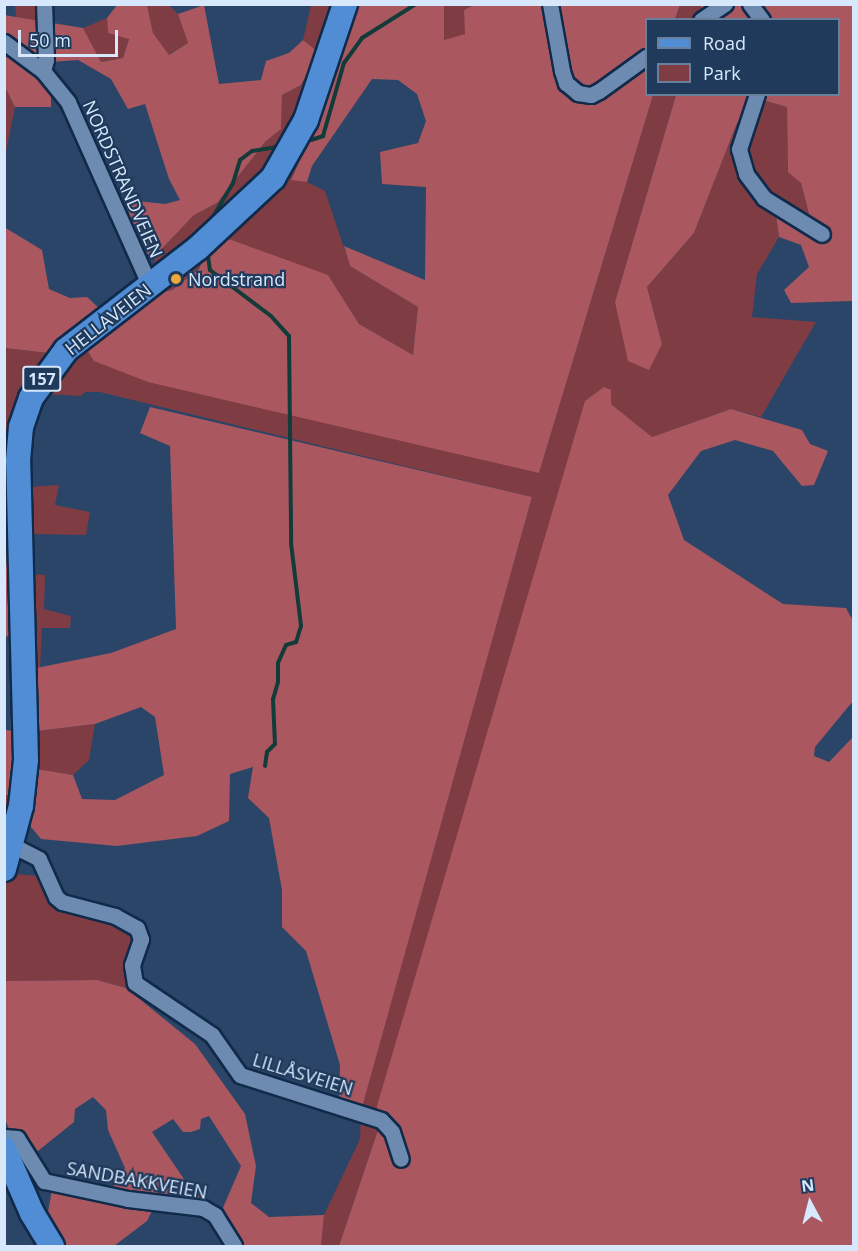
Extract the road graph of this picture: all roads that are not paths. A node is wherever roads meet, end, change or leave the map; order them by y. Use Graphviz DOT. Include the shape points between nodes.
graph roads {
  1 [pos="44,4"];
  2 [pos="345,4"];
  3 [pos="550,4"];
  4 [pos="725,4"];
  5 [pos="750,4"];
  6 [pos="704,18"];
  7 [pos="760,18"];
  8 [pos="4,42"];
  9 [pos="645,58"];
  10 [pos="43,71"];
  11 [pos="756,96"];
  12 [pos="822,234"];
  13 [pos="150,286"];
  14 [pos="12,845"];
  15 [pos="4,869"];
  16 [pos="4,1137"];
  17 [pos="4,1149"];
  18 [pos="401,1159"];
  19 [pos="52,1246"];
  20 [pos="234,1246"];
  1 -- 10 [label="street"];
  2 -- 13 [label="main road, HELLAVEIEN / 157" via="306,120 286,160 237,216"];
  3 -- 9 [label="street" via="562,71 566,83 578,93 599,91"];
  4 -- 6 [label="street"];
  5 -- 7 [label="street"];
  8 -- 10 [label="street, NORDSTRANDVEIEN"];
  10 -- 13 [label="street, NORDSTRANDVEIEN" via="82,128"];
  11 -- 12 [label="street" via="739,149 746,174 769,202"];
  13 -- 14 [label="main road, HELLAVEIEN / 157" via="66,350 31,398 21,427 18,509 26,760"];
  14 -- 15 [label="main road, HELLAVEIEN / 157"];
  14 -- 18 [label="street, LILLÅSVEIEN" via="39,859 62,902 115,916 137,928 141,939 132,965 135,983 212,1035 240,1075 381,1120 392,1132"];
  16 -- 20 [label="street, SANDBAKKVEIEN" via="17,1138 44,1181 128,1199 203,1208 225,1227"];
  17 -- 19 [label="main road"];
}
